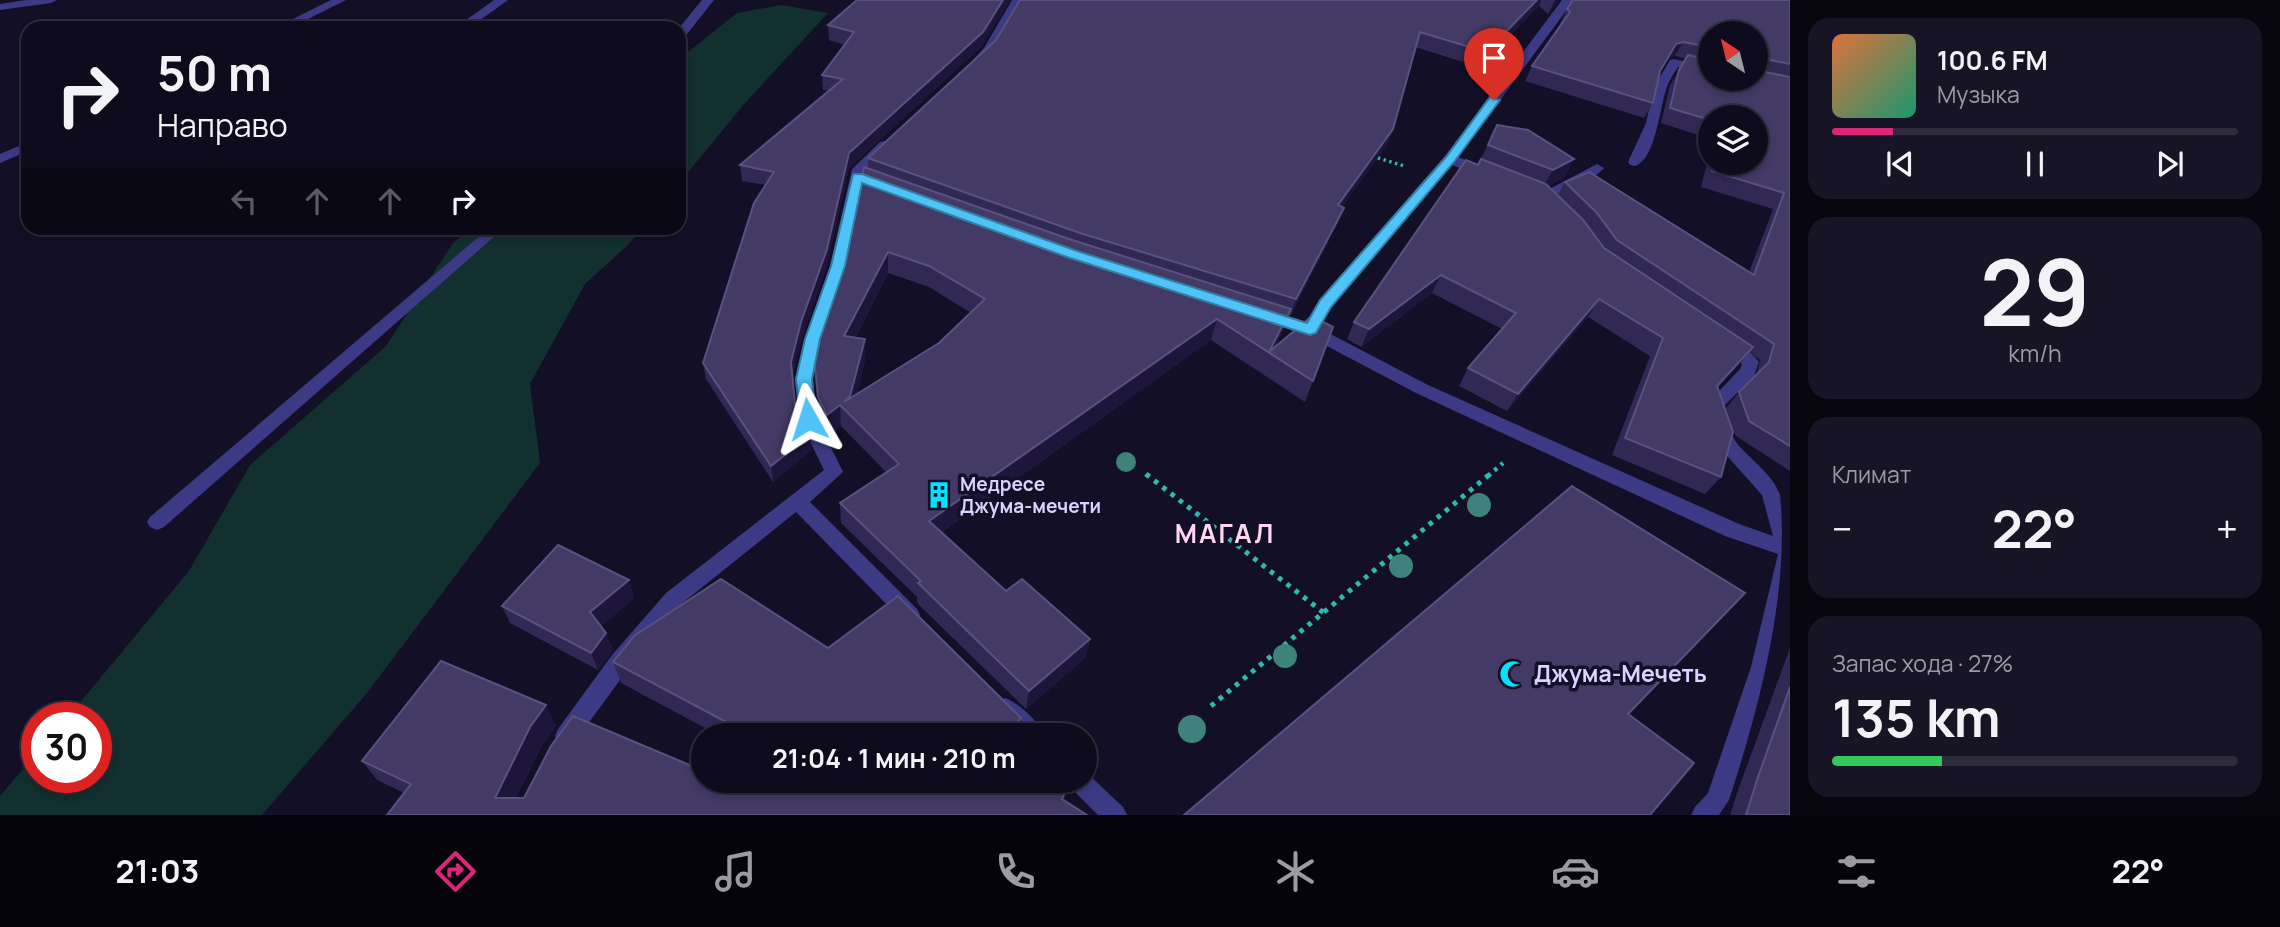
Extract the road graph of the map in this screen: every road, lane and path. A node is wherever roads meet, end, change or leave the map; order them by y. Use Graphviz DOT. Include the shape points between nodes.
graph roads {
  1 [pos="51,0"];
  2 [pos="340,0"];
  3 [pos="502,0"];
  4 [pos="708,0"];
  5 [pos="1018,0"];
  6 [pos="1568,0"];
  7 [pos="0,7"];
  8 [pos="296,21"];
  9 [pos="471,21"];
  10 [pos="686,27"];
  11 [pos="969,68"];
  12 [pos="1698,69"];
  13 [pos="898,133"];
  14 [pos="21,149"];
  15 [pos="1361,153"];
  16 [pos="0,159"];
  17 [pos="1450,159"];
  18 [pos="1635,162"];
  19 [pos="1597,168"];
  20 [pos="1434,177"];
  21 [pos="1497,178"];
  22 [pos="1542,198"];
  23 [pos="489,235"];
  24 [pos="1244,309"];
  25 [pos="1310,330"];
  26 [pos="1708,333"];
  27 [pos="1529,438"];
  28 [pos="1146,474"];
  29 [pos="798,502"];
  30 [pos="158,522"];
  31 [pos="1789,549"];
  32 [pos="1324,613"];
  33 [pos="923,628"];
  34 [pos="993,696"];
  35 [pos="1211,706"];
  36 [pos="1021,723"];
  37 [pos="551,756"];
  38 [pos="1092,793"];
  39 [pos="1115,815"];
  40 [pos="1703,815"];
  1 -- 7 [label="street"];
  2 -- 8 [label="street"];
  3 -- 9 [label="street"];
  4 -- 10 [label="street"];
  5 -- 11 [label="street" via="989,50"];
  6 -- 17 [label="street"];
  12 -- 18 [label="street" via="1674,64 1660,87 1653,123"];
  13 -- 29 [label="street" via="859,169 864,179 804,379 808,419 834,472"];
  14 -- 16 [label="street"];
  15 -- 20 [label="path"];
  17 -- 20 [label="street"];
  17 -- 21 [label="street"];
  19 -- 22 [label="street"];
  20 -- 25 [label="street" via="1325,304"];
  23 -- 30 [label="street"];
  24 -- 25 [label="street"];
  25 -- 27 [label="street"];
  26 -- 31 [label="street" via="1751,362 1748,372 1714,406 1726,443 1770,492"];
  27 -- 31 [label="street" via="1732,530"];
  27 -- 32 [label="path"];
  28 -- 32 [label="path"];
  29 -- 33 [label="street"];
  29 -- 37 [label="street" via="673,599"];
  31 -- 40 [label="street" via="1762,667 1717,800"];
  32 -- 35 [label="path"];
  34 -- 36 [label="street"];
  38 -- 39 [label="street"];
}
